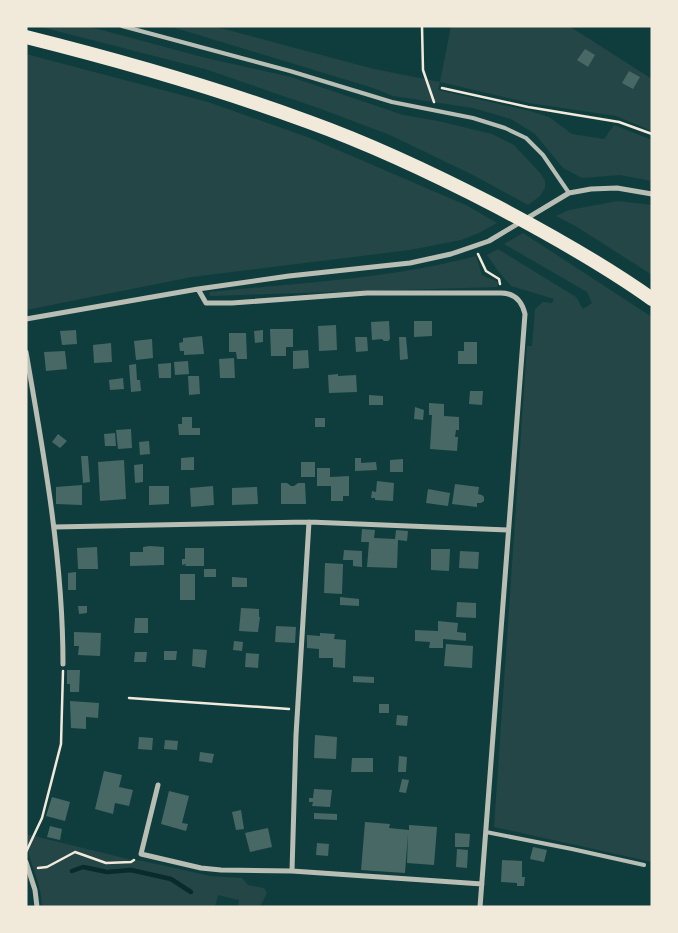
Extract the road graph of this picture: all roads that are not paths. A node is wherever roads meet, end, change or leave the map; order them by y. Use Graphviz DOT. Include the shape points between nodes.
graph roads {
  1 [pos="122,26"];
  2 [pos="26,37"];
  3 [pos="569,193"];
  4 [pos="652,194"];
  5 [pos="198,289"];
  6 [pos="652,299"];
  7 [pos="26,319"];
  8 [pos="26,352"];
  9 [pos="309,522"];
  10 [pos="54,527"];
  11 [pos="508,530"];
  12 [pos="63,664"];
  13 [pos="158,785"];
  14 [pos="486,832"];
  15 [pos="26,862"];
  16 [pos="644,865"];
  17 [pos="292,871"];
  18 [pos="482,884"];
  19 [pos="37,907"];
  20 [pos="480,907"];
  1 -- 3 [label="lane" via="392,102 497,125 526,138 543,155"];
  2 -- 6 [label="highway" via="206,86 311,122 378,150 543,230"];
  3 -- 4 [label="street" via="617,188"];
  3 -- 5 [label="street" via="488,241 451,254 410,263"];
  5 -- 7 [label="street"];
  5 -- 11 [label="street" via="206,302 232,303 367,293 508,293 518,300 525,314"];
  8 -- 10 [label="street"];
  9 -- 10 [label="street"];
  9 -- 11 [label="street"];
  9 -- 17 [label="street"];
  10 -- 12 [label="street" via="63,623"];
  11 -- 14 [label="street"];
  13 -- 17 [label="street" via="141,854 201,868"];
  14 -- 16 [label="lane"];
  14 -- 18 [label="street"];
  15 -- 19 [label="street"];
  17 -- 18 [label="street"];
  18 -- 20 [label="street"];
}
